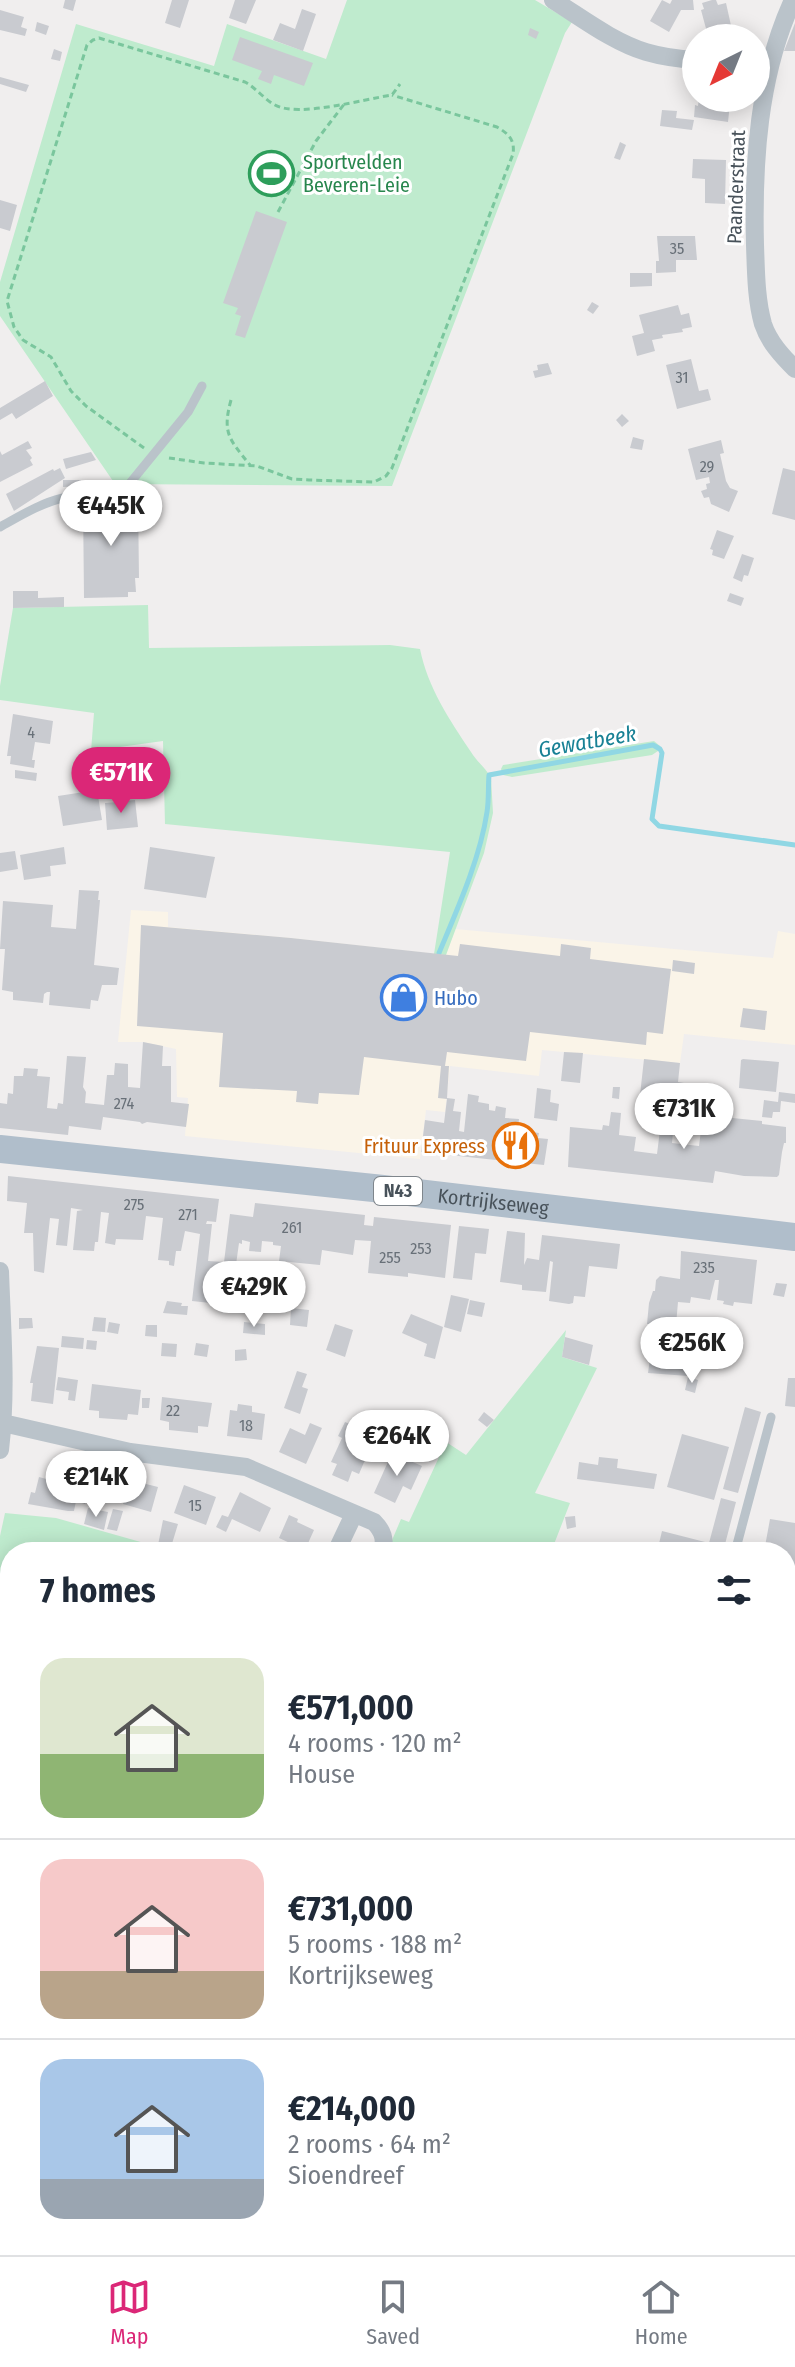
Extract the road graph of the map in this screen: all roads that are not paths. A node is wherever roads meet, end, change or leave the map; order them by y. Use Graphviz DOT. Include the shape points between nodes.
graph roads {
  1 [pos="553,0"];
  2 [pos="793,0"];
  3 [pos="770,48"];
  4 [pos="682,59"];
  5 [pos="760,112"];
  6 [pos="795,369"];
  7 [pos="202,386"];
  8 [pos="0,527"];
  9 [pos="0,1149"];
  10 [pos="795,1237"];
  11 [pos="0,1271"];
  12 [pos="1,1331"];
  13 [pos="771,1417"];
  14 [pos="3,1423"];
  15 [pos="0,1450"];
  16 [pos="354,1514"];
  17 [pos="341,1542"];
  18 [pos="384,1542"];
  19 [pos="738,1542"];
  1 -- 4 [label="street" via="643,52"];
  2 -- 3 [label="street, Paanderstraat"];
  5 -- 6 [label="street, Paanderstraat" via="754,206 759,301 768,336"];
  7 -- 8 [label="lane" via="188,412 126,488 63,498"];
  9 -- 10 [label="main road, Kortrijkseweg / N43"];
  11 -- 12 [label="street"];
  12 -- 14 [label="street"];
  13 -- 19 [label="lane"];
  14 -- 15 [label="street"];
  14 -- 16 [label="street" via="130,1452 246,1467"];
  16 -- 17 [label="street"];
  16 -- 18 [label="street" via="374,1522"];
}
